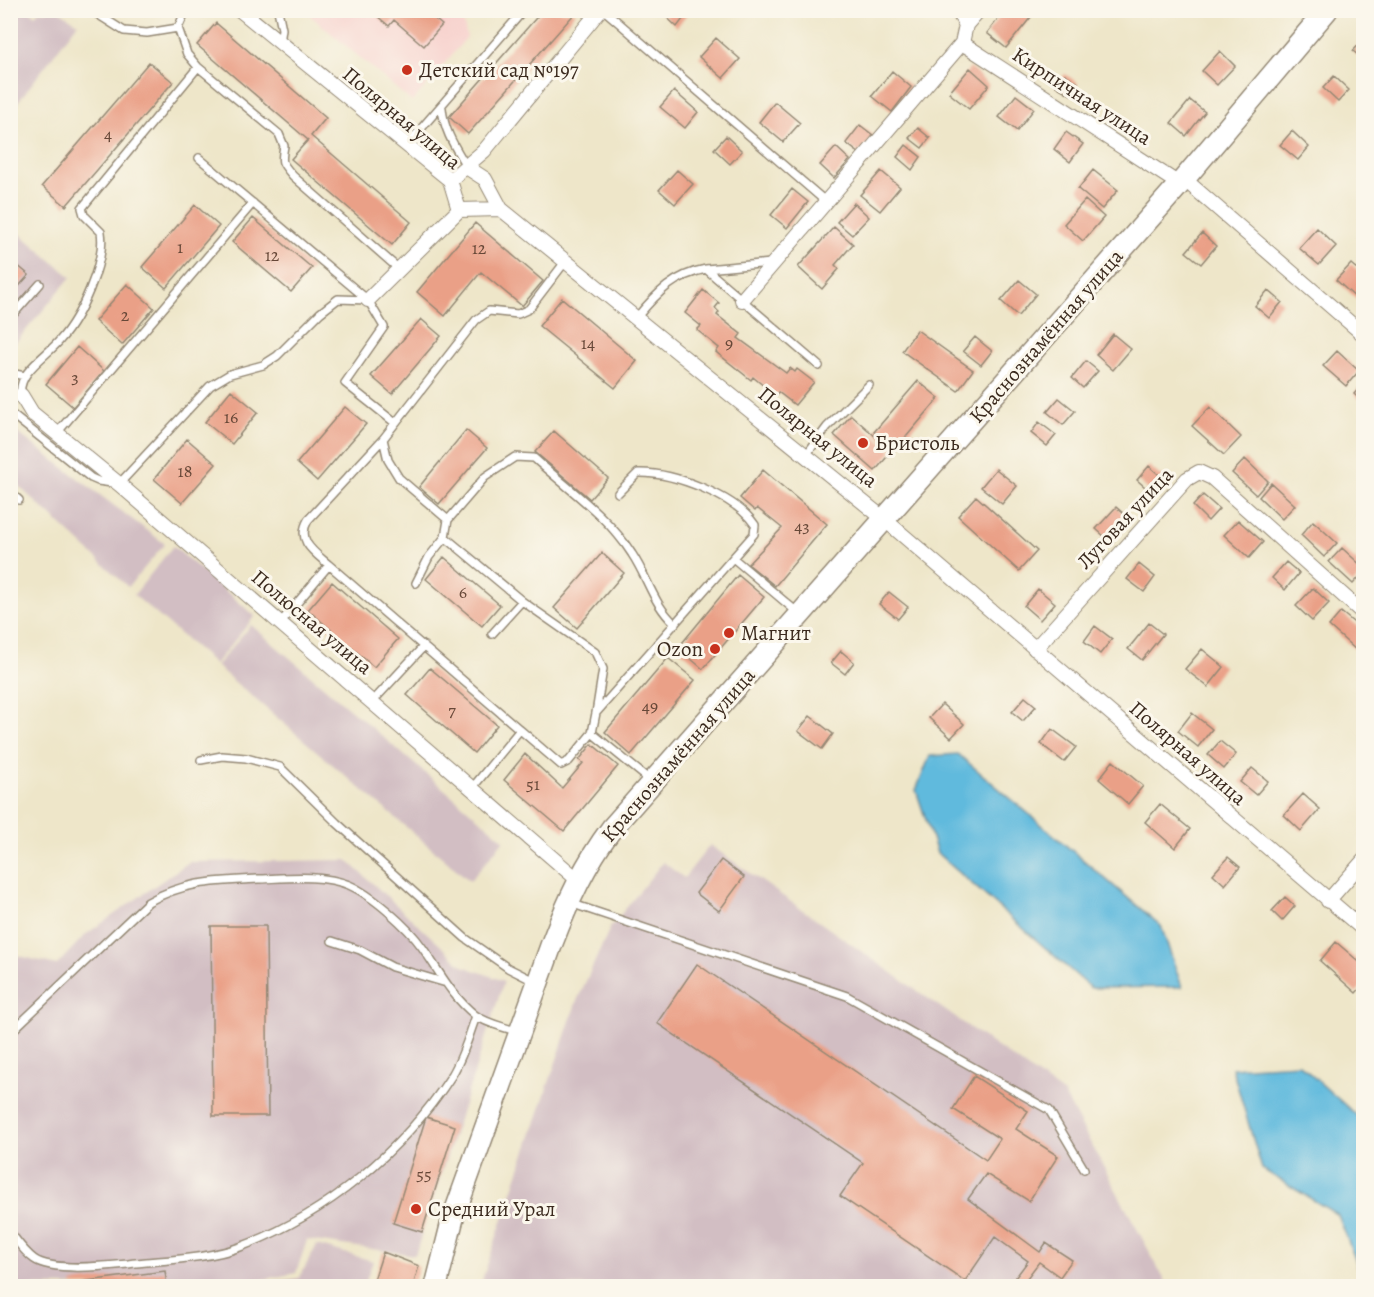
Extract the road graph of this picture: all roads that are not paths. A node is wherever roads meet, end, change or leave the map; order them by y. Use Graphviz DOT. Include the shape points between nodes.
graph roads {
  1 [pos="91,10"];
  2 [pos="186,10"];
  3 [pos="240,10"];
  4 [pos="278,10"];
  5 [pos="525,10"];
  6 [pos="602,10"];
  7 [pos="957,10"];
  8 [pos="979,10"];
  9 [pos="1327,10"];
  10 [pos="966,25"];
  11 [pos="178,28"];
  12 [pos="962,43"];
  13 [pos="280,44"];
  14 [pos="198,67"];
  15 [pos="442,108"];
  16 [pos="406,147"];
  17 [pos="199,158"];
  18 [pos="468,168"];
  19 [pos="450,180"];
  20 [pos="1181,182"];
  21 [pos="825,201"];
  22 [pos="252,203"];
  23 [pos="501,209"];
  24 [pos="459,210"];
  25 [pos="566,262"];
  26 [pos="771,263"];
  27 [pos="706,269"];
  28 [pos="400,270"];
  29 [pos="40,284"];
  30 [pos="368,300"];
  31 [pos="742,300"];
  32 [pos="637,317"];
  33 [pos="10,318"];
  34 [pos="1364,335"];
  35 [pos="819,366"];
  36 [pos="10,373"];
  37 [pos="25,376"];
  38 [pos="869,385"];
  39 [pos="21,395"];
  40 [pos="10,413"];
  41 [pos="394,422"];
  42 [pos="57,433"];
  43 [pos="382,439"];
  44 [pos="806,455"];
  45 [pos="119,484"];
  46 [pos="10,492"];
  47 [pos="618,493"];
  48 [pos="19,500"];
  49 [pos="884,519"];
  50 [pos="448,520"];
  51 [pos="445,537"];
  52 [pos="733,558"];
  53 [pos="329,565"];
  54 [pos="416,583"];
  55 [pos="522,601"];
  56 [pos="1364,614"];
  57 [pos="800,615"];
  58 [pos="280,622"];
  59 [pos="675,624"];
  60 [pos="492,634"];
  61 [pos="423,646"];
  62 [pos="1035,649"];
  63 [pos="374,701"];
  64 [pos="596,713"];
  65 [pos="519,731"];
  66 [pos="592,733"];
  67 [pos="201,760"];
  68 [pos="652,782"];
  69 [pos="473,787"];
  70 [pos="1364,860"];
  71 [pos="578,880"];
  72 [pos="1328,900"];
  73 [pos="567,902"];
  74 [pos="1364,930"];
  75 [pos="332,941"];
  76 [pos="443,982"];
  77 [pos="539,984"];
  78 [pos="476,1016"];
  79 [pos="10,1033"];
  80 [pos="520,1033"];
  81 [pos="1084,1169"];
  82 [pos="10,1232"];
  83 [pos="436,1287"];
  1 -- 11 [label="lane" via="124,31 147,33"];
  2 -- 11 [label="lane"];
  3 -- 13 [label="street, Полярная улица"];
  4 -- 13 [label="lane"];
  5 -- 15 [label="lane"];
  6 -- 18 [label="street"];
  6 -- 21 [label="lane"];
  7 -- 10 [label="street"];
  8 -- 10 [label="street"];
  9 -- 20 [label="main road, Краснознамённая улица"];
  10 -- 12 [label="street"];
  11 -- 14 [label="lane" via="187,54"];
  12 -- 20 [label="street, Кирпичная улица"];
  12 -- 21 [label="street"];
  13 -- 16 [label="street, Полярная улица"];
  14 -- 28 [label="lane" via="279,134 284,146 280,156 293,176"];
  14 -- 37 [label="lane" via="82,208 101,232 100,260 74,320"];
  15 -- 16 [label="lane"];
  15 -- 18 [label="lane" via="450,139"];
  16 -- 19 [label="street, Полярная улица"];
  17 -- 22 [label="lane"];
  18 -- 19 [label="street"];
  18 -- 23 [label="street" via="485,179"];
  19 -- 24 [label="street, Полярная улица"];
  20 -- 34 [label="street, Кирпичная улица"];
  20 -- 49 [label="main road, Краснознамённая улица"];
  21 -- 26 [label="street"];
  22 -- 30 [label="lane"];
  22 -- 42 [label="lane"];
  23 -- 24 [label="street"];
  23 -- 25 [label="street, Полярная улица"];
  24 -- 28 [label="street"];
  25 -- 32 [label="street, Полярная улица"];
  25 -- 41 [label="lane" via="529,309 518,314 482,314"];
  26 -- 27 [label="lane"];
  26 -- 31 [label="street"];
  27 -- 31 [label="lane"];
  27 -- 32 [label="lane" via="668,284"];
  28 -- 30 [label="street"];
  29 -- 33 [label="lane"];
  30 -- 41 [label="lane" via="384,327 345,382"];
  30 -- 45 [label="lane" via="338,299 277,356 210,386"];
  31 -- 35 [label="lane"];
  32 -- 44 [label="street, Полярная улица"];
  36 -- 37 [label="lane"];
  37 -- 39 [label="lane"];
  38 -- 44 [label="lane" via="827,427"];
  39 -- 42 [label="street, Полюсная улица" via="32,413"];
  40 -- 45 [label="lane" via="91,478"];
  41 -- 43 [label="lane"];
  42 -- 45 [label="street, Полюсная улица"];
  43 -- 50 [label="lane" via="393,471"];
  43 -- 53 [label="lane" via="304,527 305,543"];
  44 -- 49 [label="street, Полярная улица"];
  45 -- 58 [label="street, Полюсная улица"];
  46 -- 48 [label="lane"];
  47 -- 52 [label="lane" via="638,473 647,473 726,497 748,514 755,525 754,534"];
  49 -- 57 [label="main road, Краснознамённая улица"];
  49 -- 62 [label="street, Полярная улица"];
  50 -- 51 [label="lane"];
  50 -- 59 [label="lane" via="485,477 504,462 515,457 534,458 611,527 636,560 662,612"];
  51 -- 54 [label="lane"];
  51 -- 55 [label="lane"];
  52 -- 57 [label="lane"];
  52 -- 59 [label="lane"];
  53 -- 58 [label="lane"];
  53 -- 61 [label="lane"];
  55 -- 60 [label="lane"];
  55 -- 64 [label="lane" via="595,652 603,669"];
  56 -- 62 [label="street, Луговая улица" via="1212,478 1199,472 1187,479"];
  57 -- 68 [label="main road, Краснознамённая улица"];
  58 -- 63 [label="street, Полюсная улица"];
  59 -- 64 [label="lane"];
  61 -- 63 [label="lane"];
  61 -- 65 [label="lane"];
  62 -- 72 [label="street, Полярная улица"];
  63 -- 69 [label="street, Полюсная улица"];
  64 -- 66 [label="lane"];
  65 -- 66 [label="lane" via="561,765"];
  65 -- 69 [label="lane"];
  66 -- 68 [label="lane"];
  67 -- 77 [label="lane" via="222,756 246,758 280,767 465,938"];
  68 -- 71 [label="main road, Краснознамённая улица" via="612,828"];
  69 -- 71 [label="street, Полюсная улица"];
  70 -- 72 [label="street"];
  71 -- 73 [label="main road, Краснознамённая улица"];
  72 -- 74 [label="street, Полярная улица"];
  73 -- 77 [label="main road, Краснознамённая улица"];
  73 -- 81 [label="lane" via="847,996 1049,1110"];
  75 -- 76 [label="lane" via="392,967"];
  76 -- 78 [label="lane"];
  76 -- 79 [label="lane" via="413,937 378,905 349,886 324,879 210,881 171,889 148,902"];
  77 -- 80 [label="main road, Краснознамённая улица"];
  78 -- 80 [label="lane"];
  78 -- 82 [label="lane" via="453,1074 401,1138 330,1200 264,1236 238,1248 184,1257 108,1266 58,1266 36,1261"];
  80 -- 83 [label="main road, Краснознамённая улица" via="453,1218"];
}
